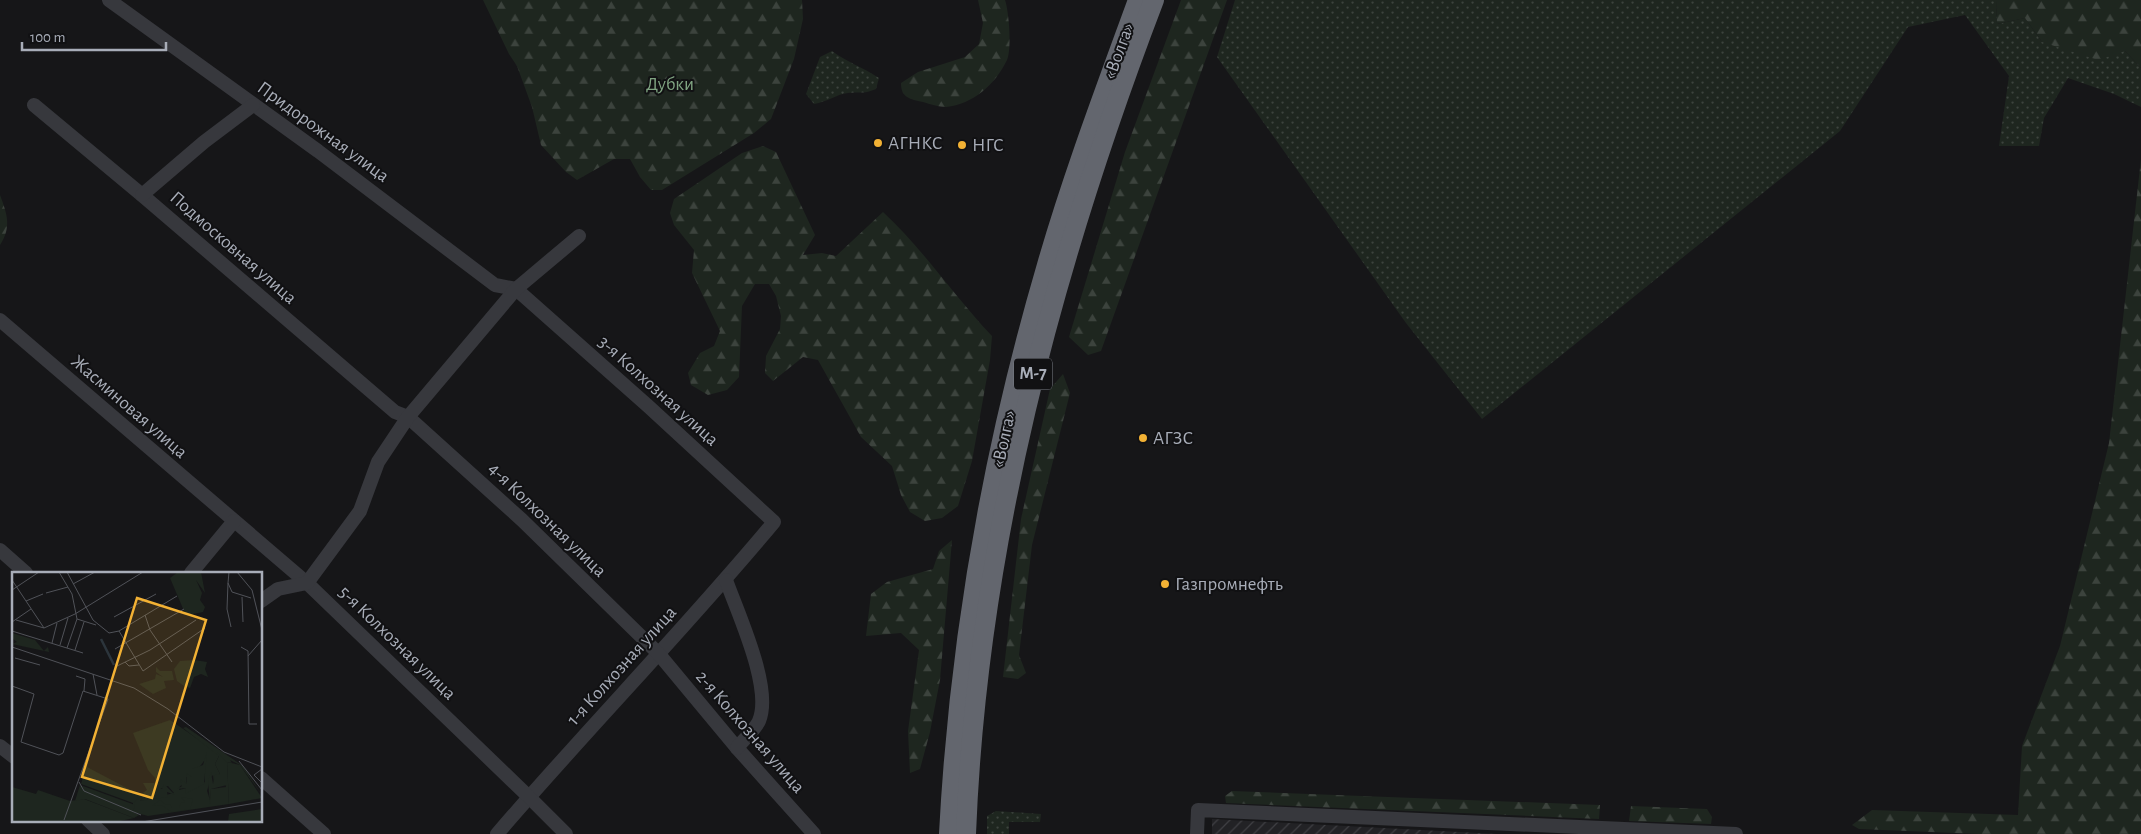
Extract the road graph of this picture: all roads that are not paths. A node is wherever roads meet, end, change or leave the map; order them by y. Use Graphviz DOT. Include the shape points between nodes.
graph roads {
  1 [pos="109,0"];
  2 [pos="1138,0"];
  3 [pos="1154,0"];
  4 [pos="253,104"];
  5 [pos="34,105"];
  6 [pos="142,195"];
  7 [pos="579,236"];
  8 [pos="516,289"];
  9 [pos="0,320"];
  10 [pos="408,417"];
  11 [pos="234,521"];
  12 [pos="774,522"];
  13 [pos="0,550"];
  14 [pos="25,572"];
  15 [pos="192,572"];
  16 [pos="726,580"];
  17 [pos="306,583"];
  18 [pos="262,600"];
  19 [pos="658,653"];
  20 [pos="0,746"];
  21 [pos="737,748"];
  22 [pos="12,755"];
  23 [pos="262,779"];
  24 [pos="529,796"];
  25 [pos="90,822"];
  26 [pos="102,834"];
  27 [pos="324,834"];
  28 [pos="498,834"];
  29 [pos="566,834"];
  30 [pos="814,834"];
  31 [pos="949,834"];
  32 [pos="966,834"];
  33 [pos="1197,834"];
  34 [pos="1736,834"];
  1 -- 4 [label="street, Придорожная улица"];
  2 -- 31 [label="highway, «Волга» / М-7" via="1064,210 1022,358 984,539 968,635"];
  3 -- 32 [label="highway, «Волга» / М-7" via="1107,124 1032,377 995,559 969,762"];
  4 -- 6 [label="street"];
  4 -- 8 [label="street, Придорожная улица" via="495,285"];
  5 -- 6 [label="street, Подмосковная улица"];
  6 -- 10 [label="street, Подмосковная улица" via="395,412"];
  7 -- 8 [label="street"];
  8 -- 10 [label="street"];
  8 -- 12 [label="street, 3-я Колхозная улица"];
  9 -- 11 [label="street, Жасминовая улица"];
  10 -- 17 [label="street" via="378,462 360,511"];
  10 -- 19 [label="street, 4-я Колхозная улица" via="522,520"];
  11 -- 15 [label="street"];
  11 -- 17 [label="street, 5-я Колхозная улица"];
  12 -- 16 [label="street, 1-я Колхозная улица"];
  13 -- 14 [label="street"];
  16 -- 19 [label="street, 1-я Колхозная улица"];
  16 -- 21 [label="street" via="761,680 763,698 758,721"];
  17 -- 18 [label="street" via="278,588"];
  17 -- 24 [label="street, 5-я Колхозная улица"];
  19 -- 21 [label="street, 2-я Колхозная улица"];
  19 -- 24 [label="street, 1-я Колхозная улица"];
  20 -- 22 [label="street"];
  21 -- 30 [label="street, 2-я Колхозная улица"];
  23 -- 27 [label="street"];
  24 -- 28 [label="street, 1-я Колхозная улица"];
  24 -- 29 [label="street, 5-я Колхозная улица"];
  25 -- 26 [label="street"];
  33 -- 34 [label="street" via="1198,810"];
}
